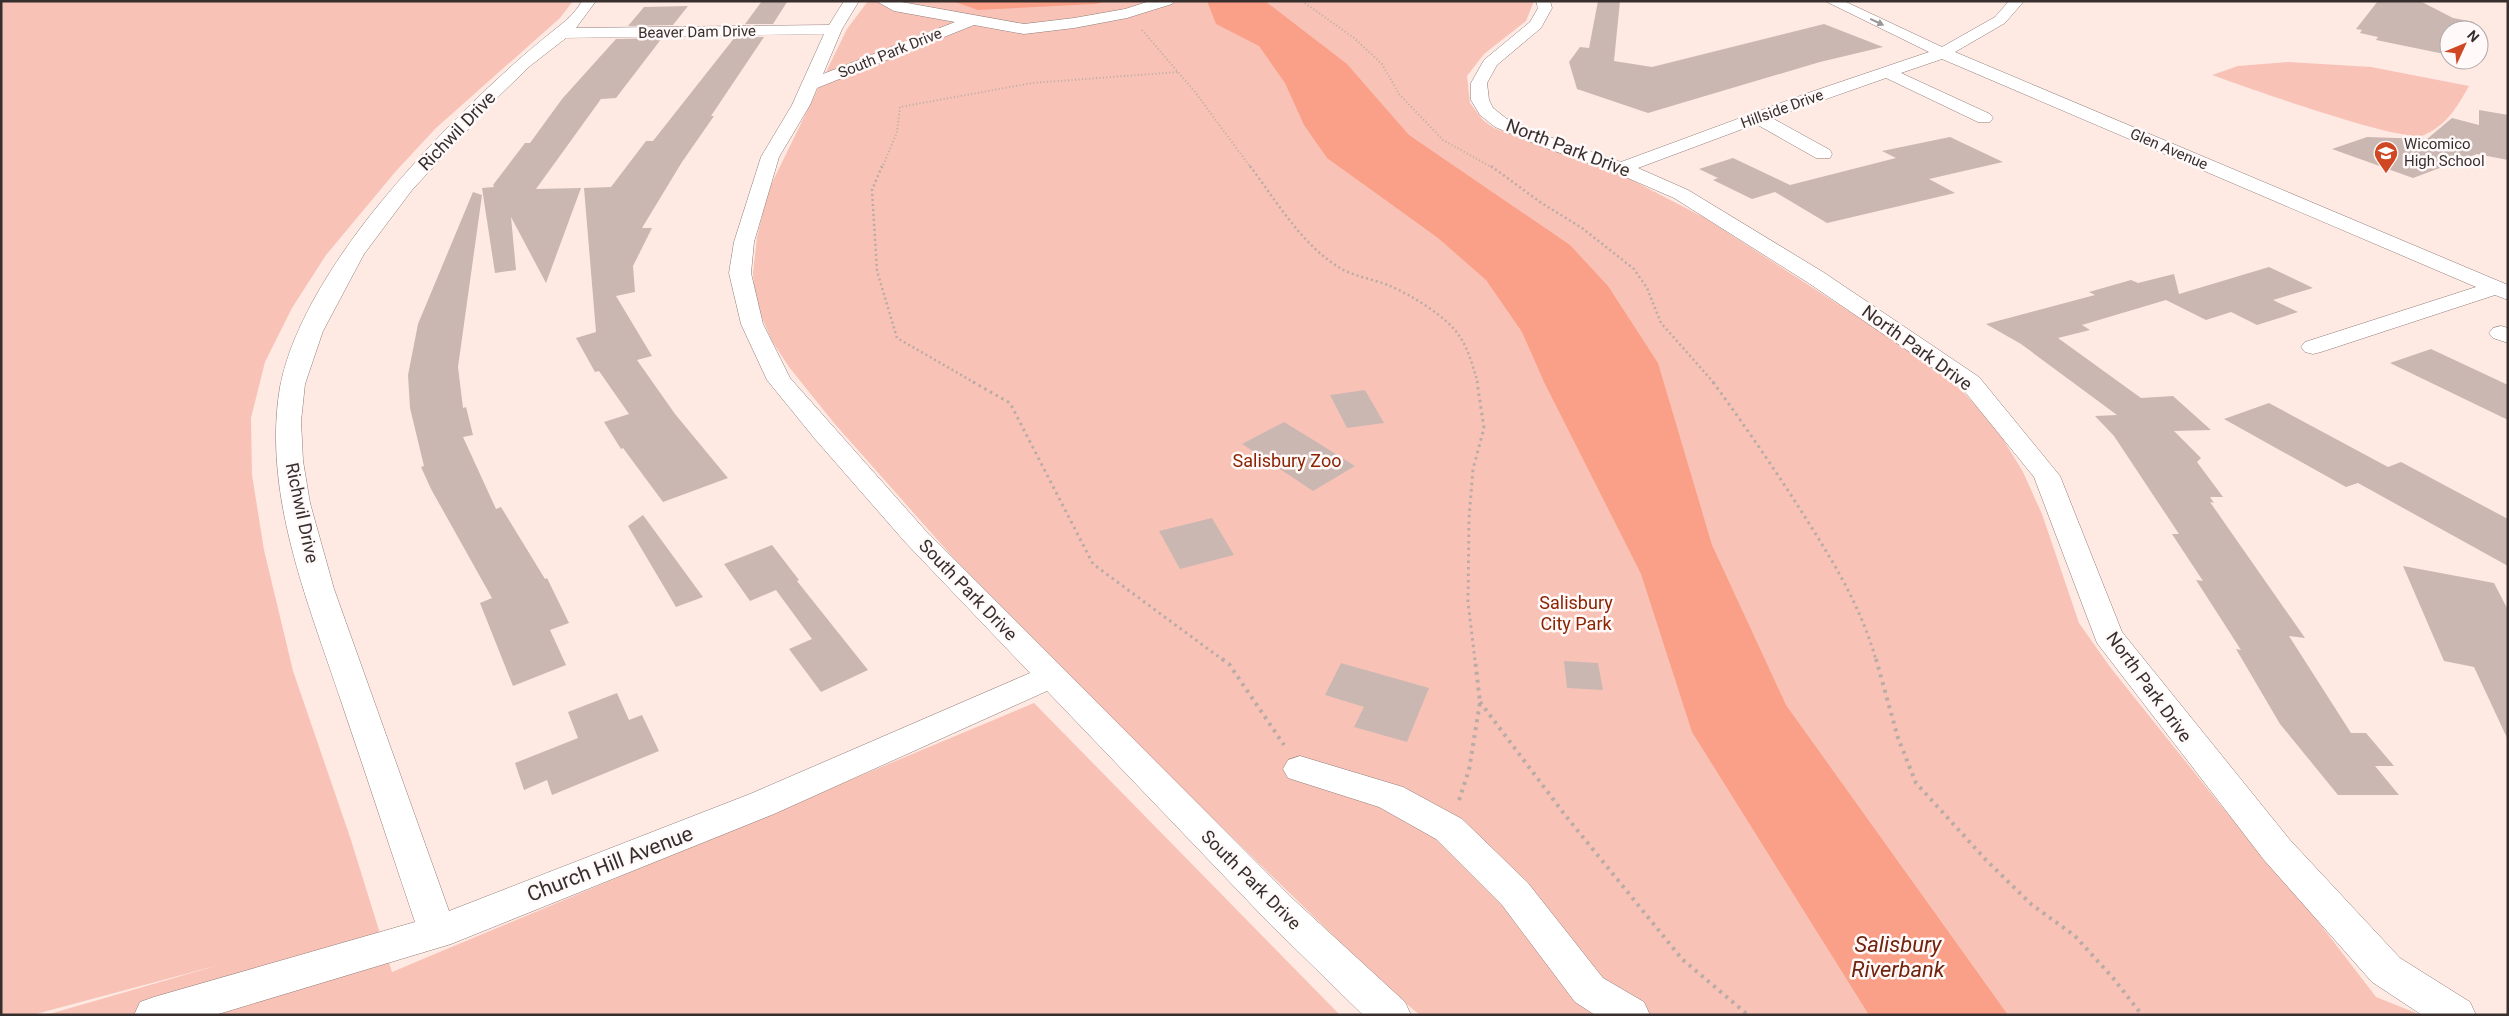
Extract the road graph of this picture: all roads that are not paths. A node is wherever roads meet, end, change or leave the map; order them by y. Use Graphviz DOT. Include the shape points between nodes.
graph roads {
  1 [pos="589,1"];
  2 [pos="852,1"];
  3 [pos="883,1"];
  4 [pos="1167,1"];
  5 [pos="1544,1"];
  6 [pos="1832,1"];
  7 [pos="2017,1"];
  8 [pos="2000,20"];
  9 [pos="972,21"];
  10 [pos="834,29"];
  11 [pos="559,33"];
  12 [pos="1943,53"];
  13 [pos="1886,72"];
  14 [pos="2013,83"];
  15 [pos="809,85"];
  16 [pos="1758,118"];
  17 [pos="1984,118"];
  18 [pos="1824,154"];
  19 [pos="1621,168"];
  20 [pos="2502,290"];
  21 [pos="2313,347"];
  22 [pos="1052,676"];
  23 [pos="1300,769"];
  24 [pos="437,932"];
  25 [pos="169,1013"];
  26 [pos="1391,1015"];
  27 [pos="1630,1015"];
  28 [pos="2456,1015"];
  1 -- 11 [label="street, Richwil Drive" via="580,15"];
  2 -- 10 [label="street, South Park Drive"];
  3 -- 9 [label="street" via="899,8"];
  4 -- 9 [label="street" via="1127,13 1051,26 1007,28"];
  5 -- 19 [label="street, North Park Drive" via="1545,8 1536,25 1490,63 1479,82 1480,100 1486,111 1501,123"];
  6 -- 12 [label="street, Glen Avenue, one-way"];
  7 -- 8 [label="street"];
  8 -- 12 [label="street, Hillside Drive"];
  8 -- 14 [label="street" via="1988,60"];
  9 -- 15 [label="street, South Park Drive"];
  10 -- 11 [label="street, Beaver Dam Drive"];
  10 -- 15 [label="street, South Park Drive"];
  11 -- 24 [label="street, Richwil Drive" via="523,64 439,148 367,232 316,323 292,386 289,459 307,543 329,621"];
  12 -- 13 [label="street, Hillside Drive"];
  12 -- 14 [label="street, Glen Avenue"];
  13 -- 16 [label="street, Hillside Drive"];
  13 -- 17 [label="street"];
  14 -- 20 [label="street, Glen Avenue"];
  15 -- 22 [label="street, South Park Drive" via="801,106 770,157 744,242 740,273 752,324 779,380 824,434 915,536"];
  16 -- 18 [label="street"];
  16 -- 19 [label="street, Hillside Drive"];
  19 -- 28 [label="street, North Park Drive" via="1681,194 1815,277 1970,382 2047,476 2108,636 2276,850 2386,970"];
  20 -- 21 [label="street"];
  22 -- 24 [label="street, Church Hill Avenue" via="762,804"];
  22 -- 26 [label="street, South Park Drive" via="1281,911"];
  23 -- 27 [label="street" via="1391,797 1449,829 1515,894 1589,990"];
  24 -- 25 [label="street, Church Hill Avenue"];
}
